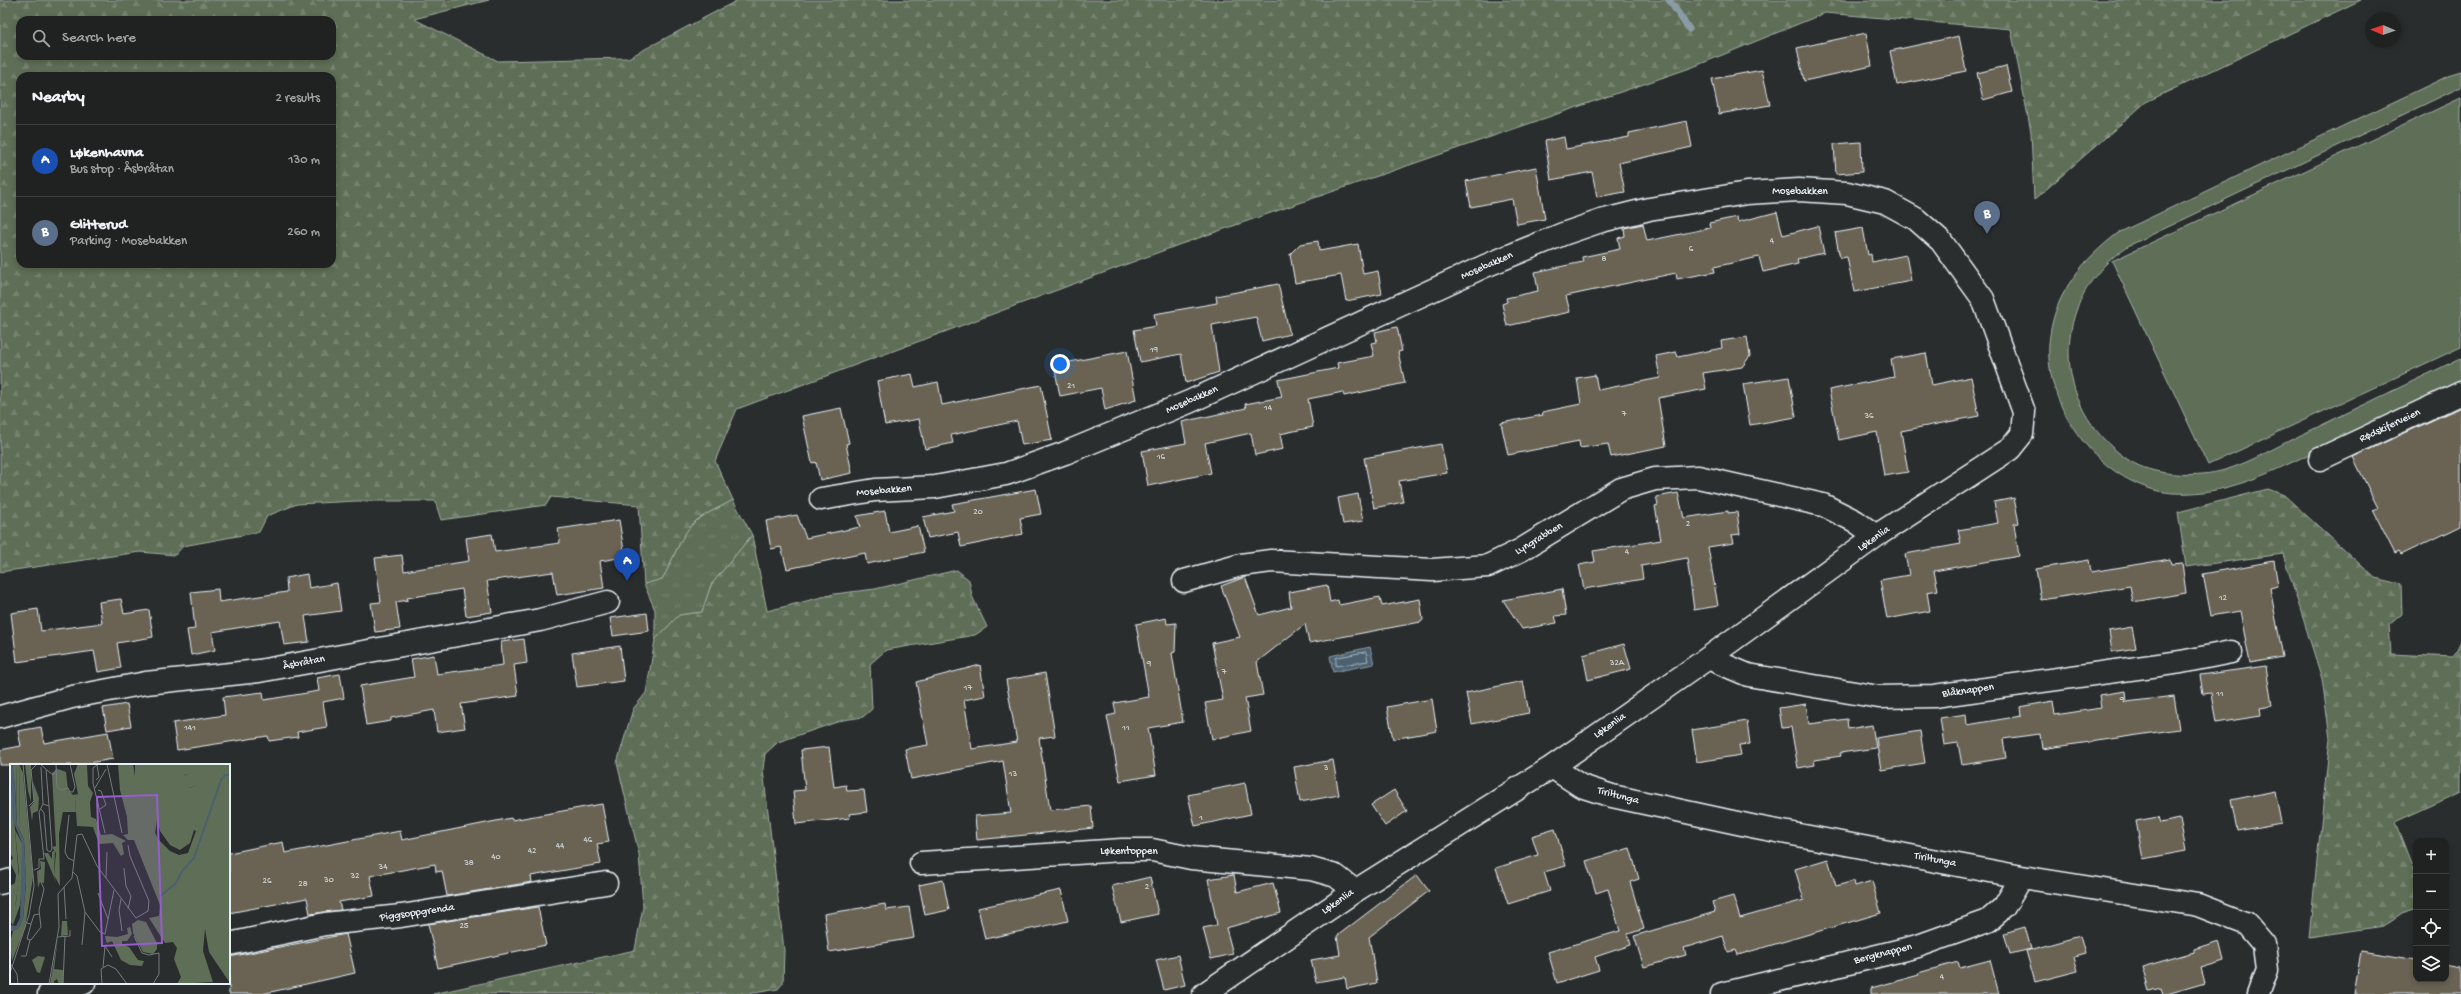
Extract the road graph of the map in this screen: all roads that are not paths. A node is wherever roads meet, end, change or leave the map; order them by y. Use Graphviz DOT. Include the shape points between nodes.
graph roads {
  1 [pos="2461,393"];
  2 [pos="2010,449"];
  3 [pos="2320,459"];
  4 [pos="821,499"];
  5 [pos="1876,536"];
  6 [pos="1184,582"];
  7 [pos="608,602"];
  8 [pos="2231,652"];
  9 [pos="1708,658"];
  10 [pos="0,717"];
  11 [pos="1552,767"];
  12 [pos="921,863"];
  13 [pos="2022,877"];
  14 [pos="10,880"];
  15 [pos="0,883"];
  16 [pos="606,883"];
  17 [pos="1355,891"];
  18 [pos="230,944"];
  19 [pos="81,984"];
  20 [pos="49,994"];
  21 [pos="1204,994"];
  22 [pos="1722,994"];
  23 [pos="2258,994"];
  1 -- 3 [label="street, Rødskiferveien"];
  2 -- 4 [label="street, Mosebakken" via="2022,434 2024,412 1983,299 1941,241 1916,219 1885,202 1847,193 1799,190 1747,193 1649,209 1563,234 1485,266 1189,402 1065,453 1006,474 936,487 875,490"];
  2 -- 5 [label="street, Løkenlia"];
  5 -- 6 [label="street, Lyngrabben" via="1855,521 1823,505 1698,477 1655,479 1621,489 1522,550 1488,566 1432,570 1271,561 1241,565"];
  5 -- 9 [label="street, Løkenlia"];
  7 -- 10 [label="street, Åsbråtan" via="540,620 259,671 146,683 72,697"];
  8 -- 9 [label="street, Blåknappen" via="2181,662 1934,696 1879,697 1748,675"];
  9 -- 11 [label="street, Løkenlia"];
  11 -- 13 [label="street, Tiriltunga" via="1581,786 1612,796"];
  11 -- 17 [label="street, Løkenlia"];
  12 -- 17 [label="street, Løkentoppen" via="1152,850 1191,858 1311,869 1336,876"];
  13 -- 22 [label="street, Bergknappen" via="2004,907 1988,920 1918,946"];
  13 -- 23 [label="street, Tiriltunga" via="2198,906 2247,924 2264,944 2267,970"];
  14 -- 15 [label="street"];
  16 -- 18 [label="street, Piggsoppgrenda" via="401,916 326,924"];
  17 -- 21 [label="street, Løkenlia"];
  19 -- 20 [label="street"];
}
